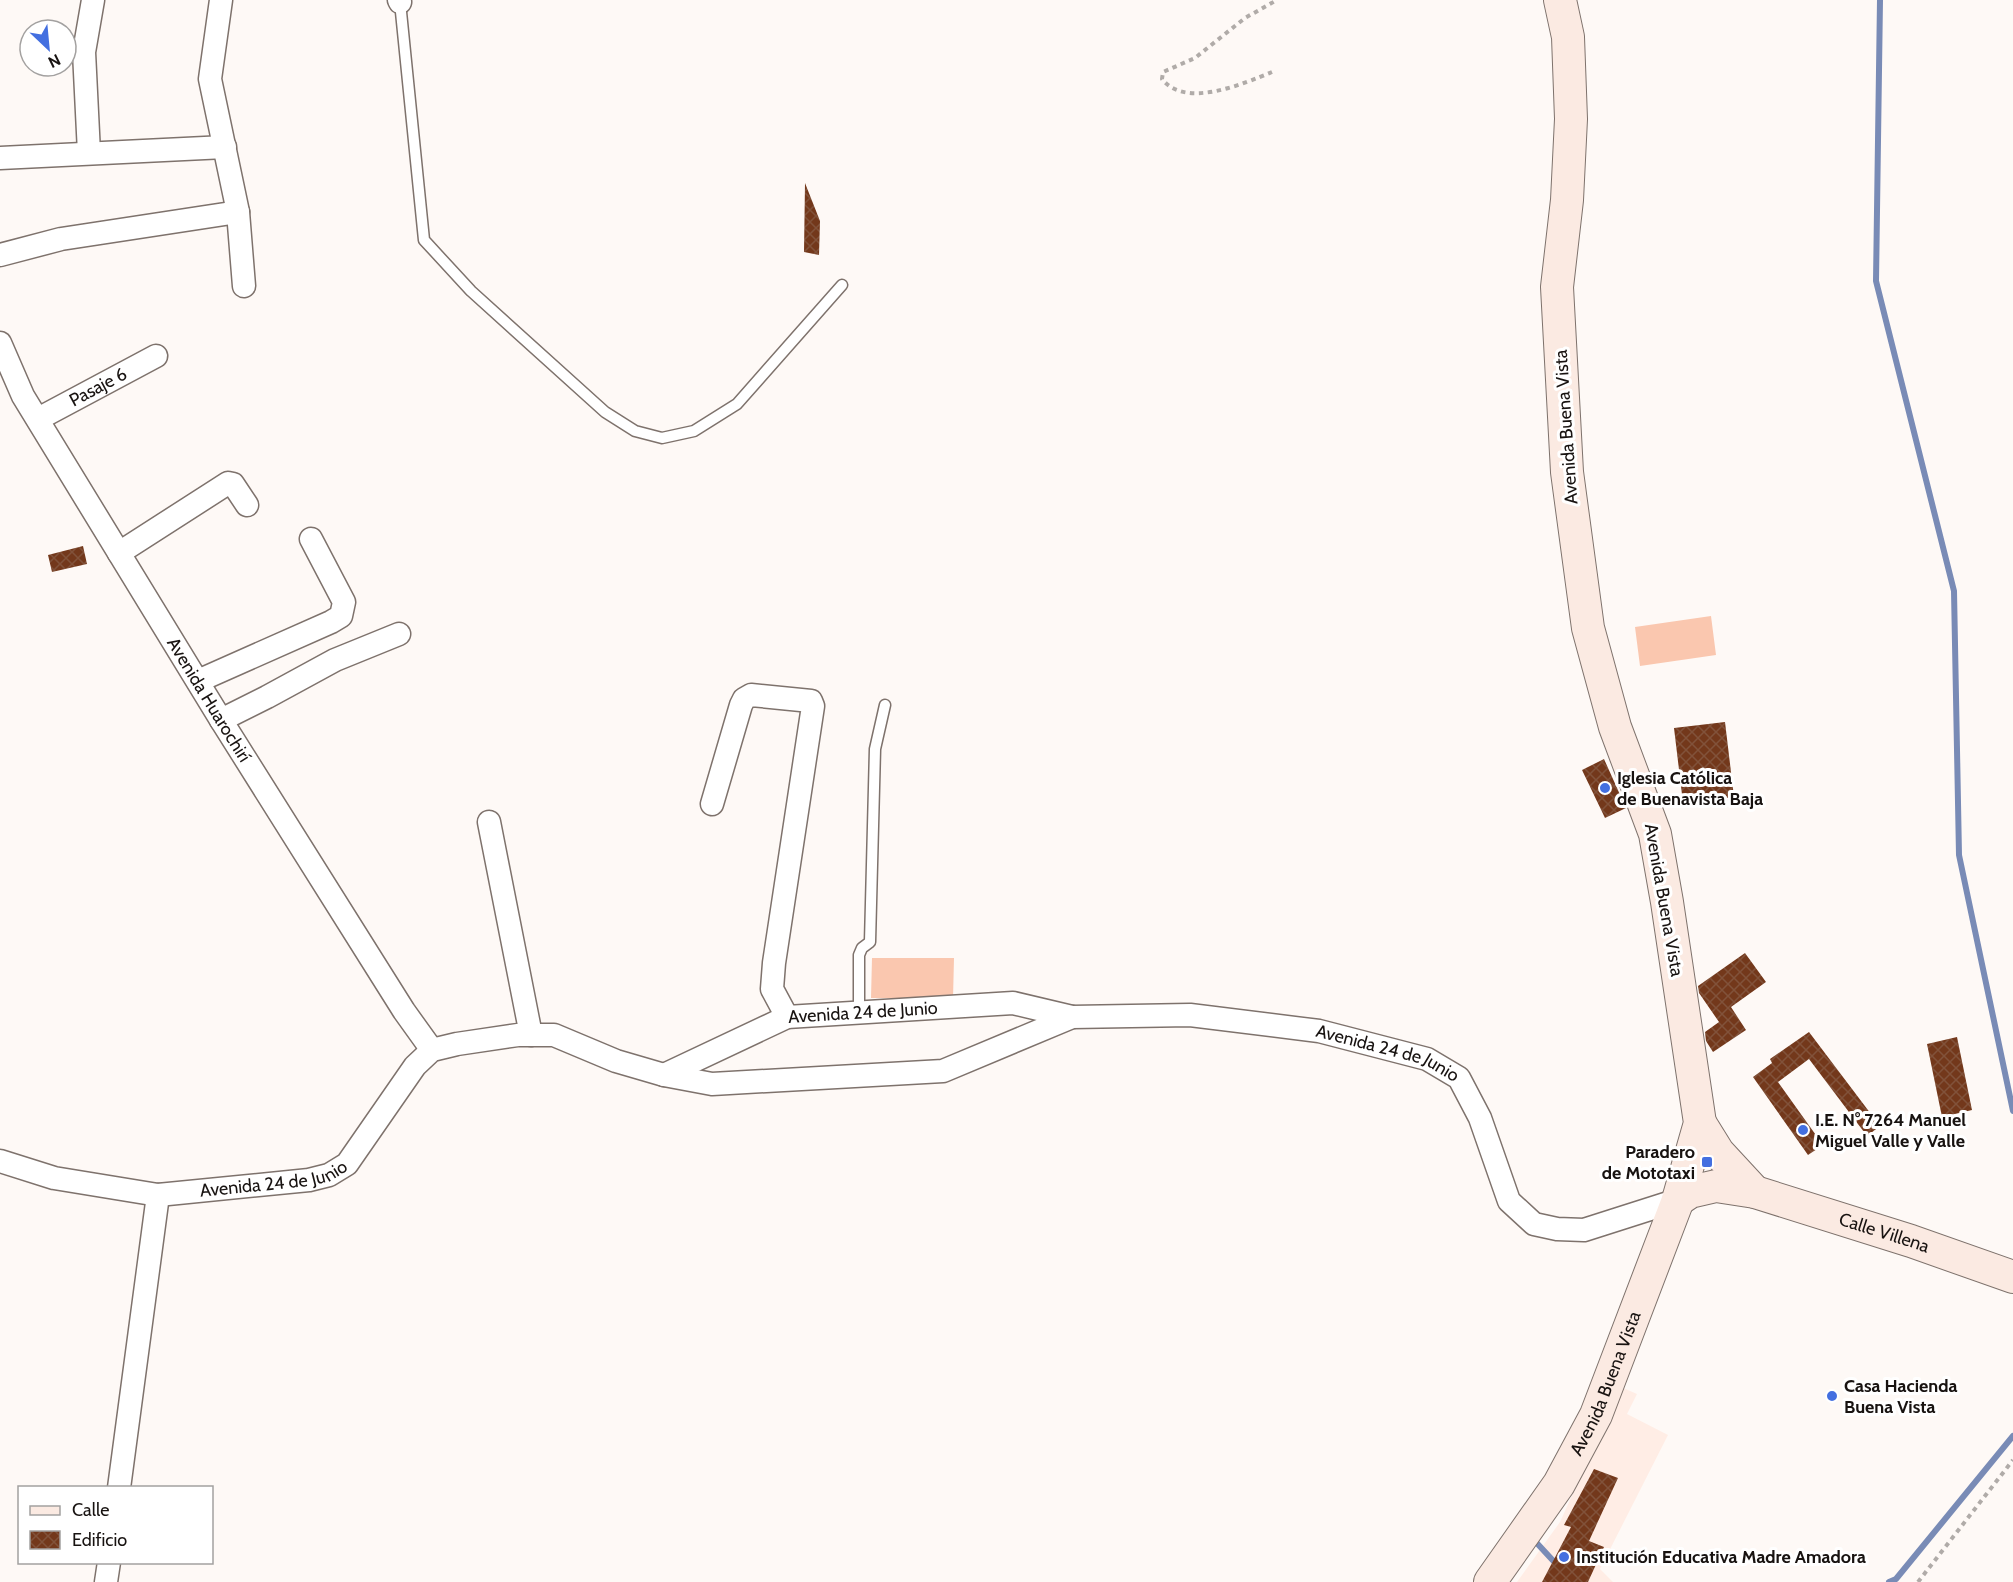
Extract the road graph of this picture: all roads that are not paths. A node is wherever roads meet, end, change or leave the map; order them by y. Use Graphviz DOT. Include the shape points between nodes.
graph roads {
  1 [pos="93,0"];
  2 [pos="221,0"];
  3 [pos="1560,0"];
  4 [pos="399,1"];
  5 [pos="225,147"];
  6 [pos="89,153"];
  7 [pos="0,158"];
  8 [pos="238,212"];
  9 [pos="0,255"];
  10 [pos="842,285"];
  11 [pos="244,286"];
  12 [pos="0,343"];
  13 [pos="156,356"];
  14 [pos="38,419"];
  15 [pos="247,505"];
  16 [pos="311,539"];
  17 [pos="119,553"];
  18 [pos="399,634"];
  19 [pos="198,681"];
  20 [pos="885,705"];
  21 [pos="221,720"];
  22 [pos="712,804"];
  23 [pos="489,822"];
  24 [pos="859,1013"];
  25 [pos="787,1017"];
  26 [pos="1072,1017"];
  27 [pos="531,1035"];
  28 [pos="432,1050"];
  29 [pos="664,1075"];
  30 [pos="1700,1123"];
  31 [pos="0,1161"];
  32 [pos="1755,1192"];
  33 [pos="158,1195"];
  34 [pos="1678,1200"];
  35 [pos="2013,1277"];
  36 [pos="119,1486"];
  37 [pos="109,1564"];
  38 [pos="106,1582"];
  39 [pos="1490,1582"];
  1 -- 6 [label="street" via="84,52"];
  2 -- 5 [label="street" via="210,79"];
  3 -- 30 [label="street, Avenida Buena Vista" via="1568,37 1571,119 1557,287 1566,472 1588,628 1615,727 1655,834"];
  4 -- 10 [label="lane" via="424,240 471,291 605,412 635,431 662,438 694,431 737,404"];
  5 -- 6 [label="street"];
  5 -- 8 [label="street"];
  6 -- 7 [label="street"];
  8 -- 9 [label="street" via="60,239"];
  8 -- 11 [label="street"];
  12 -- 14 [label="street, Avenida Huarochirí" via="23,396"];
  13 -- 14 [label="street, Pasaje 6"];
  14 -- 17 [label="street, Avenida Huarochirí"];
  15 -- 17 [label="street" via="233,484 228,483"];
  16 -- 19 [label="street" via="344,602 341,616"];
  17 -- 19 [label="street, Avenida Huarochirí"];
  18 -- 21 [label="street" via="335,660"];
  19 -- 21 [label="street, Avenida Huarochirí"];
  20 -- 24 [label="lane" via="875,748 870,942 859,955"];
  21 -- 28 [label="street, Avenida Huarochirí"];
  22 -- 25 [label="street" via="744,699 751,695 811,701 772,989"];
  23 -- 27 [label="street"];
  24 -- 25 [label="street, Avenida 24 de Junio"];
  24 -- 26 [label="street, Avenida 24 de Junio" via="1013,1003"];
  25 -- 29 [label="street, Avenida 24 de Junio"];
  26 -- 29 [label="street, Avenida 24 de Junio" via="943,1071 712,1084"];
  26 -- 34 [label="street, Avenida 24 de Junio" via="1190,1015 1319,1031 1427,1059 1459,1077 1480,1118 1509,1202 1534,1224 1584,1230"];
  27 -- 28 [label="street, Avenida 24 de Junio"];
  27 -- 29 [label="street, Avenida 24 de Junio" via="554,1035 616,1061"];
  28 -- 33 [label="street, Avenida 24 de Junio" via="415,1066 347,1164 329,1175"];
  30 -- 32 [label="street" via="1718,1152"];
  30 -- 34 [label="street, Avenida Buena Vista"];
  31 -- 33 [label="street, Avenida 24 de Junio" via="54,1178"];
  32 -- 34 [label="street, Calle Villena" via="1716,1186 1690,1192"];
  32 -- 35 [label="street, Calle Villena" via="1911,1240"];
  33 -- 36 [label="street"];
  34 -- 39 [label="street, Avenida Buena Vista" via="1596,1415 1559,1484"];
  37 -- 38 [label="street"];
}
